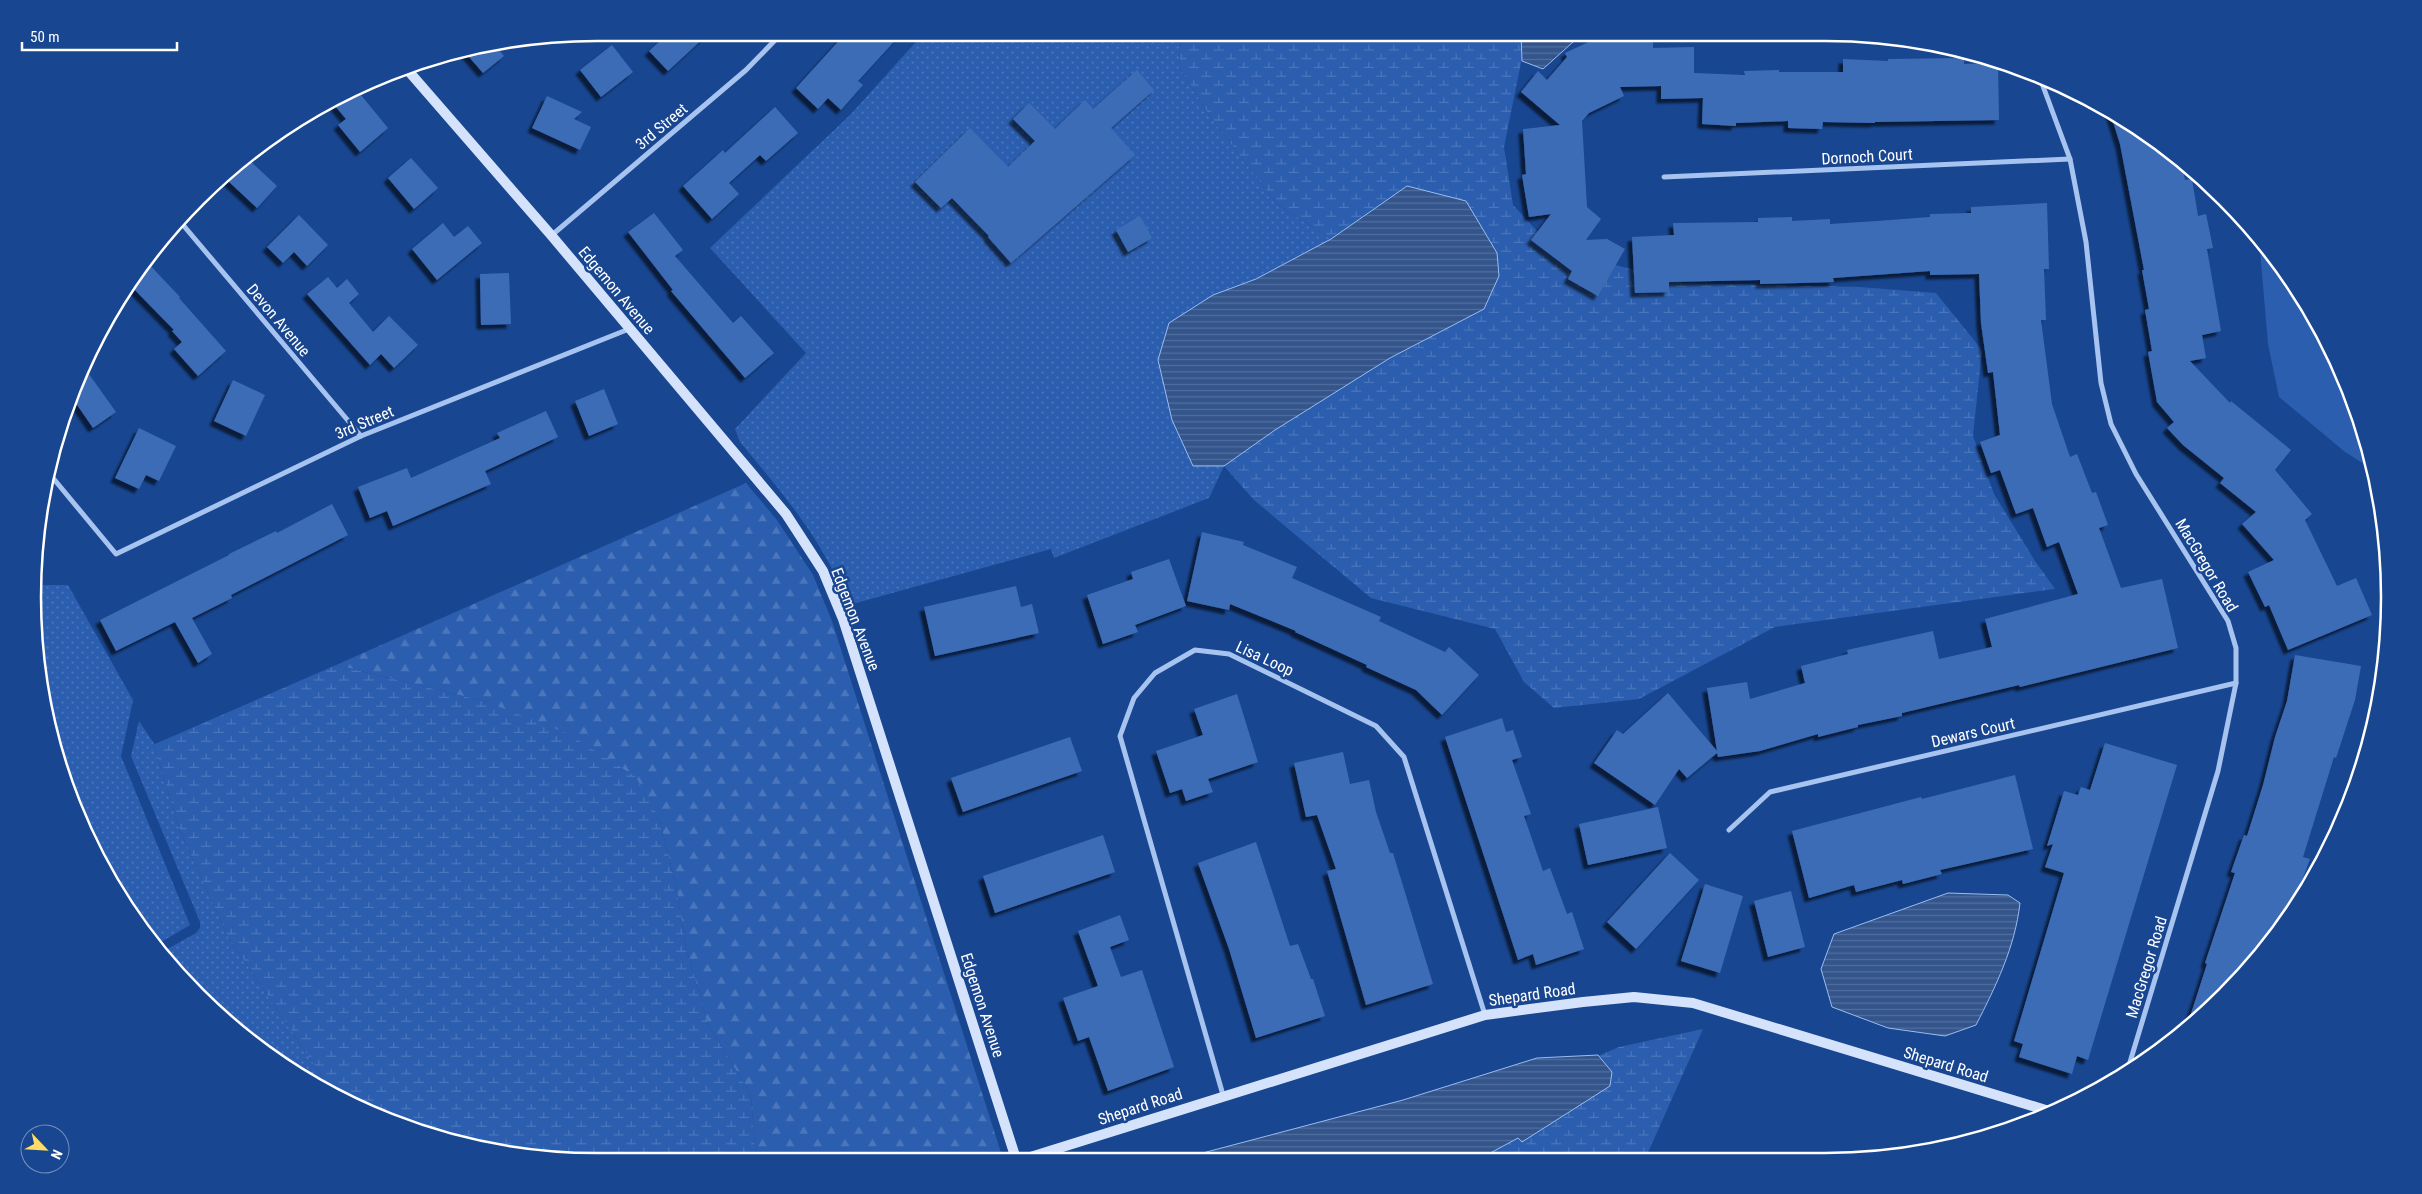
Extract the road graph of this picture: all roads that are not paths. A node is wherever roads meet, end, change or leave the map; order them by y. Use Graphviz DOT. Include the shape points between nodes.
graph roads {
  1 [pos="774,41"];
  2 [pos="411,74"];
  3 [pos="2043,86"];
  4 [pos="2070,159"];
  5 [pos="1664,178"];
  6 [pos="184,226"];
  7 [pos="551,235"];
  8 [pos="629,328"];
  9 [pos="361,436"];
  10 [pos="54,479"];
  11 [pos="2236,683"];
  12 [pos="1729,830"];
  13 [pos="1485,1016"];
  14 [pos="2130,1061"];
  15 [pos="1223,1096"];
  16 [pos="2041,1109"];
  17 [pos="1014,1153"];
  18 [pos="1043,1153"];
  1 -- 7 [label="street, 3rd Street" via="746,70"];
  2 -- 7 [label="street, Edgemon Avenue"];
  3 -- 4 [label="street, MacGregor Road"];
  4 -- 5 [label="street, Dornoch Court"];
  4 -- 11 [label="street, MacGregor Road" via="2086,242 2101,383 2111,424 2136,474 2228,621 2236,648"];
  6 -- 9 [label="street, Devon Avenue"];
  7 -- 8 [label="street, Edgemon Avenue"];
  8 -- 9 [label="street, 3rd Street"];
  8 -- 17 [label="street, Edgemon Avenue" via="786,514 823,571 846,628"];
  9 -- 10 [label="street, 3rd Street" via="116,554"];
  11 -- 12 [label="street, Dewars Court" via="1770,792"];
  11 -- 14 [label="street, MacGregor Road" via="2218,771"];
  13 -- 15 [label="street, Shepard Road"];
  13 -- 15 [label="street, Lisa Loop" via="1404,757 1376,726 1228,654 1195,650 1155,673 1134,698 1120,736"];
  13 -- 16 [label="street, Shepard Road" via="1634,997 1693,1003"];
  15 -- 18 [label="street, Shepard Road"];
}
